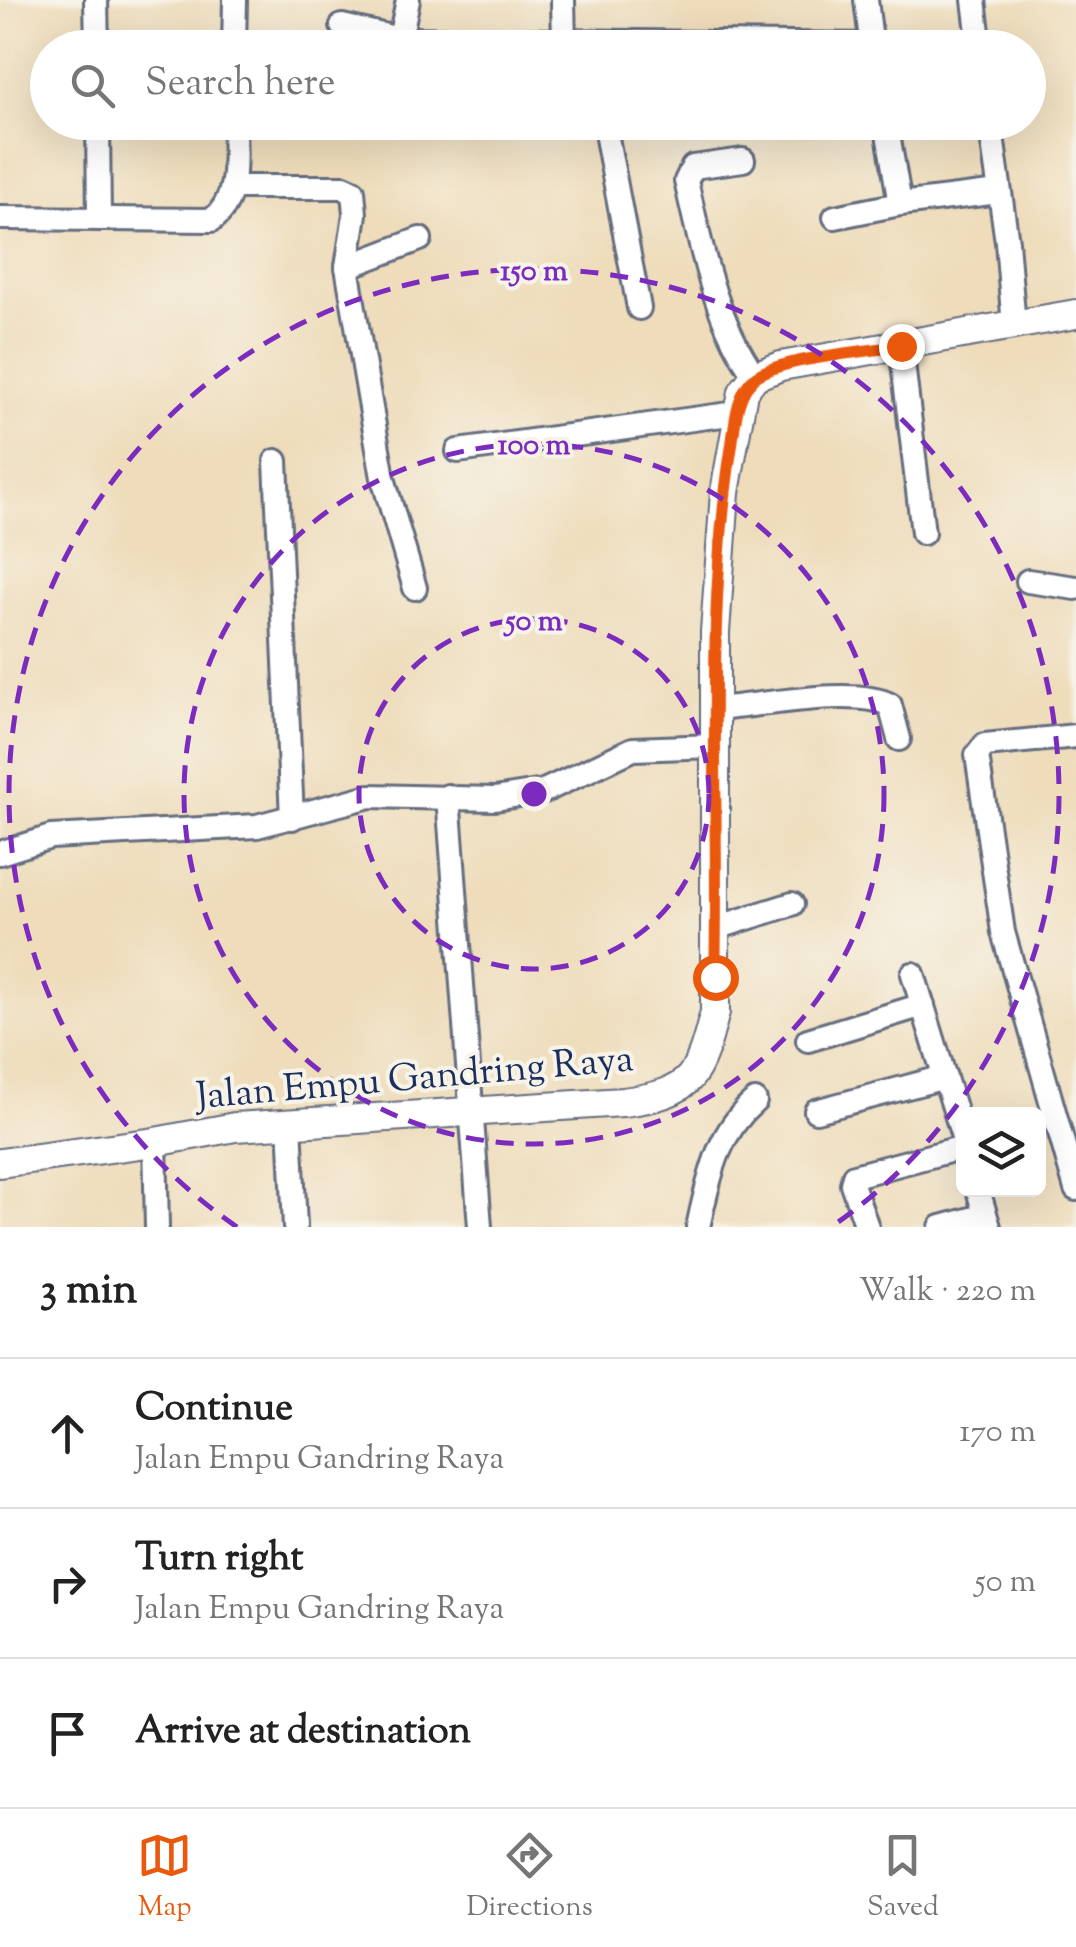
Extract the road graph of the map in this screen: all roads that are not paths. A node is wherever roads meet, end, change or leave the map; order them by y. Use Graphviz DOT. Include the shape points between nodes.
graph roads {
  1 [pos="96,0"];
  2 [pos="234,0"];
  3 [pos="408,0"];
  4 [pos="563,0"];
  5 [pos="866,0"];
  6 [pos="974,0"];
  7 [pos="342,26"];
  8 [pos="97,30"];
  9 [pos="234,30"];
  10 [pos="361,30"];
  11 [pos="402,30"];
  12 [pos="564,30"];
  13 [pos="870,30"];
  14 [pos="978,30"];
  15 [pos="98,140"];
  16 [pos="234,140"];
  17 [pos="607,140"];
  18 [pos="889,140"];
  19 [pos="992,140"];
  20 [pos="742,160"];
  21 [pos="234,187"];
  22 [pos="999,192"];
  23 [pos="900,204"];
  24 [pos="834,217"];
  25 [pos="0,218"];
  26 [pos="98,219"];
  27 [pos="420,239"];
  28 [pos="347,267"];
  29 [pos="639,308"];
  30 [pos="1076,314"];
  31 [pos="1014,326"];
  32 [pos="901,346"];
  33 [pos="755,376"];
  34 [pos="737,413"];
  35 [pos="458,451"];
  36 [pos="276,461"];
  37 [pos="923,533"];
  38 [pos="1028,581"];
  39 [pos="415,588"];
  40 [pos="1076,588"];
  41 [pos="716,709"];
  42 [pos="1076,736"];
  43 [pos="899,739"];
  44 [pos="714,746"];
  45 [pos="448,796"];
  46 [pos="292,818"];
  47 [pos="0,853"];
  48 [pos="792,904"];
  49 [pos="716,928"];
  50 [pos="913,974"];
  51 [pos="922,1006"];
  52 [pos="808,1040"];
  53 [pos="945,1078"];
  54 [pos="755,1100"];
  55 [pos="473,1110"];
  56 [pos="816,1112"];
  57 [pos="956,1116"];
  58 [pos="290,1122"];
  59 [pos="1048,1125"];
  60 [pos="154,1142"];
  61 [pos="956,1145"];
  62 [pos="0,1162"];
  63 [pos="1076,1188"];
  64 [pos="987,1221"];
  65 [pos="157,1227"];
  66 [pos="294,1227"];
  67 [pos="480,1227"];
  68 [pos="698,1227"];
  69 [pos="866,1227"];
  70 [pos="941,1227"];
  1 -- 8 [label="street"];
  2 -- 9 [label="street"];
  3 -- 11 [label="street"];
  4 -- 12 [label="street"];
  5 -- 13 [label="street"];
  6 -- 14 [label="street"];
  7 -- 10 [label="street"];
  15 -- 26 [label="street"];
  16 -- 21 [label="street"];
  17 -- 29 [label="street"];
  18 -- 23 [label="street"];
  19 -- 22 [label="street"];
  20 -- 33 [label="street" via="694,167 686,181 720,311"];
  21 -- 26 [label="street" via="209,220"];
  21 -- 28 [label="street" via="353,191"];
  22 -- 23 [label="street"];
  22 -- 31 [label="street"];
  23 -- 24 [label="street"];
  25 -- 26 [label="street"];
  27 -- 28 [label="street"];
  28 -- 39 [label="street" via="383,478"];
  30 -- 31 [label="street"];
  31 -- 32 [label="street"];
  32 -- 33 [label="street"];
  32 -- 37 [label="street"];
  33 -- 34 [label="street, Jalan Empu Gandring Raya"];
  34 -- 35 [label="street"];
  34 -- 41 [label="street, Jalan Empu Gandring Raya" via="720,550"];
  36 -- 46 [label="street"];
  38 -- 40 [label="street"];
  41 -- 43 [label="street" via="877,698 890,705"];
  41 -- 44 [label="street, Jalan Empu Gandring Raya"];
  42 -- 59 [label="street" via="978,750 1004,932"];
  44 -- 45 [label="street" via="633,748 544,791 495,799"];
  44 -- 49 [label="street, Jalan Empu Gandring Raya"];
  45 -- 46 [label="street" via="370,796"];
  45 -- 55 [label="street"];
  46 -- 47 [label="street" via="257,826 50,836"];
  48 -- 49 [label="street"];
  49 -- 55 [label="street, Jalan Empu Gandring Raya" via="715,1012 703,1058 687,1084 658,1098"];
  50 -- 51 [label="street"];
  51 -- 52 [label="street"];
  51 -- 53 [label="street"];
  53 -- 56 [label="street"];
  53 -- 57 [label="street"];
  54 -- 68 [label="street" via="726,1130"];
  55 -- 58 [label="street, Jalan Empu Gandring Raya"];
  55 -- 67 [label="street"];
  58 -- 60 [label="street, Jalan Empu Gandring Raya"];
  58 -- 66 [label="street"];
  59 -- 63 [label="street"];
  60 -- 62 [label="street, Jalan Empu Gandring Raya"];
  60 -- 65 [label="street"];
  61 -- 69 [label="street" via="854,1176"];
  64 -- 70 [label="street"];
}
